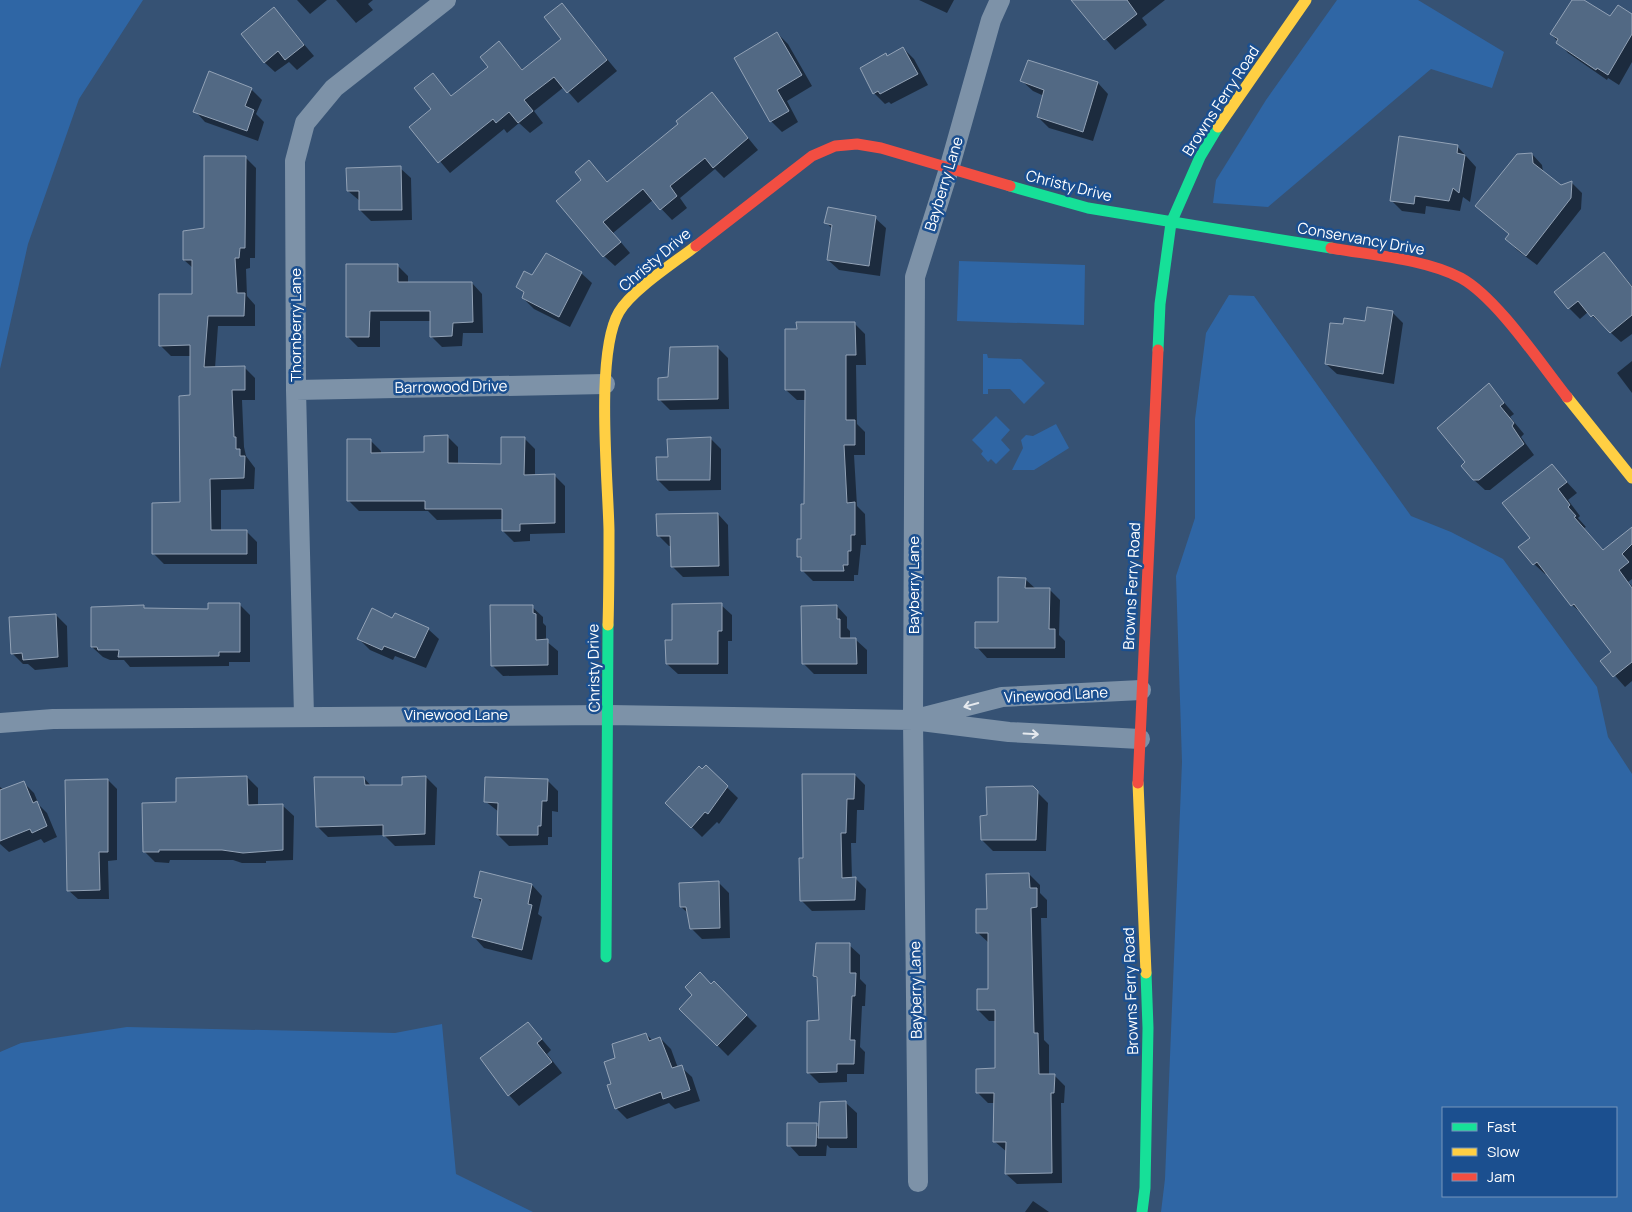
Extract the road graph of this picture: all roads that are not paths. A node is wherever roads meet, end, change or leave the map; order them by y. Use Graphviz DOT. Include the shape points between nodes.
graph roads {
  1 [pos="446,0"];
  2 [pos="1000,0"];
  3 [pos="1306,0"];
  4 [pos="949,169"];
  5 [pos="1172,223"];
  6 [pos="605,384"];
  7 [pos="296,390"];
  8 [pos="1632,478"];
  9 [pos="1142,690"];
  10 [pos="609,715"];
  11 [pos="304,716"];
  12 [pos="913,720"];
  13 [pos="0,723"];
  14 [pos="1140,739"];
  15 [pos="606,957"];
  16 [pos="918,1182"];
  17 [pos="1142,1212"];
  1 -- 7 [label="street, Thornberry Lane" via="334,88 305,123 296,161"];
  2 -- 4 [label="street, Bayberry Lane" via="991,20"];
  3 -- 5 [label="street, Browns Ferry Road" via="1222,120 1200,157"];
  4 -- 5 [label="street, Christy Drive" via="1088,208"];
  4 -- 6 [label="street, Christy Drive" via="857,144 835,146 812,156 631,298 619,312 612,329"];
  4 -- 12 [label="street, Bayberry Lane" via="915,277"];
  5 -- 8 [label="street, Conservancy Drive" via="1419,263 1461,278 1495,306"];
  5 -- 9 [label="street, Browns Ferry Road" via="1160,304"];
  6 -- 7 [label="street, Barrowood Drive"];
  6 -- 10 [label="street, Christy Drive"];
  7 -- 11 [label="street, Thornberry Lane"];
  9 -- 12 [label="street, Vinewood Lane, one-way" via="1002,697"];
  9 -- 14 [label="street, Browns Ferry Road"];
  10 -- 11 [label="street, Vinewood Lane"];
  10 -- 12 [label="street, Vinewood Lane"];
  10 -- 15 [label="street, Christy Drive"];
  11 -- 13 [label="street, Vinewood Lane" via="53,718"];
  12 -- 14 [label="street, Vinewood Lane, one-way" via="1008,732"];
  12 -- 16 [label="street, Bayberry Lane"];
  14 -- 17 [label="street, Browns Ferry Road" via="1138,793 1148,1028"];
}
